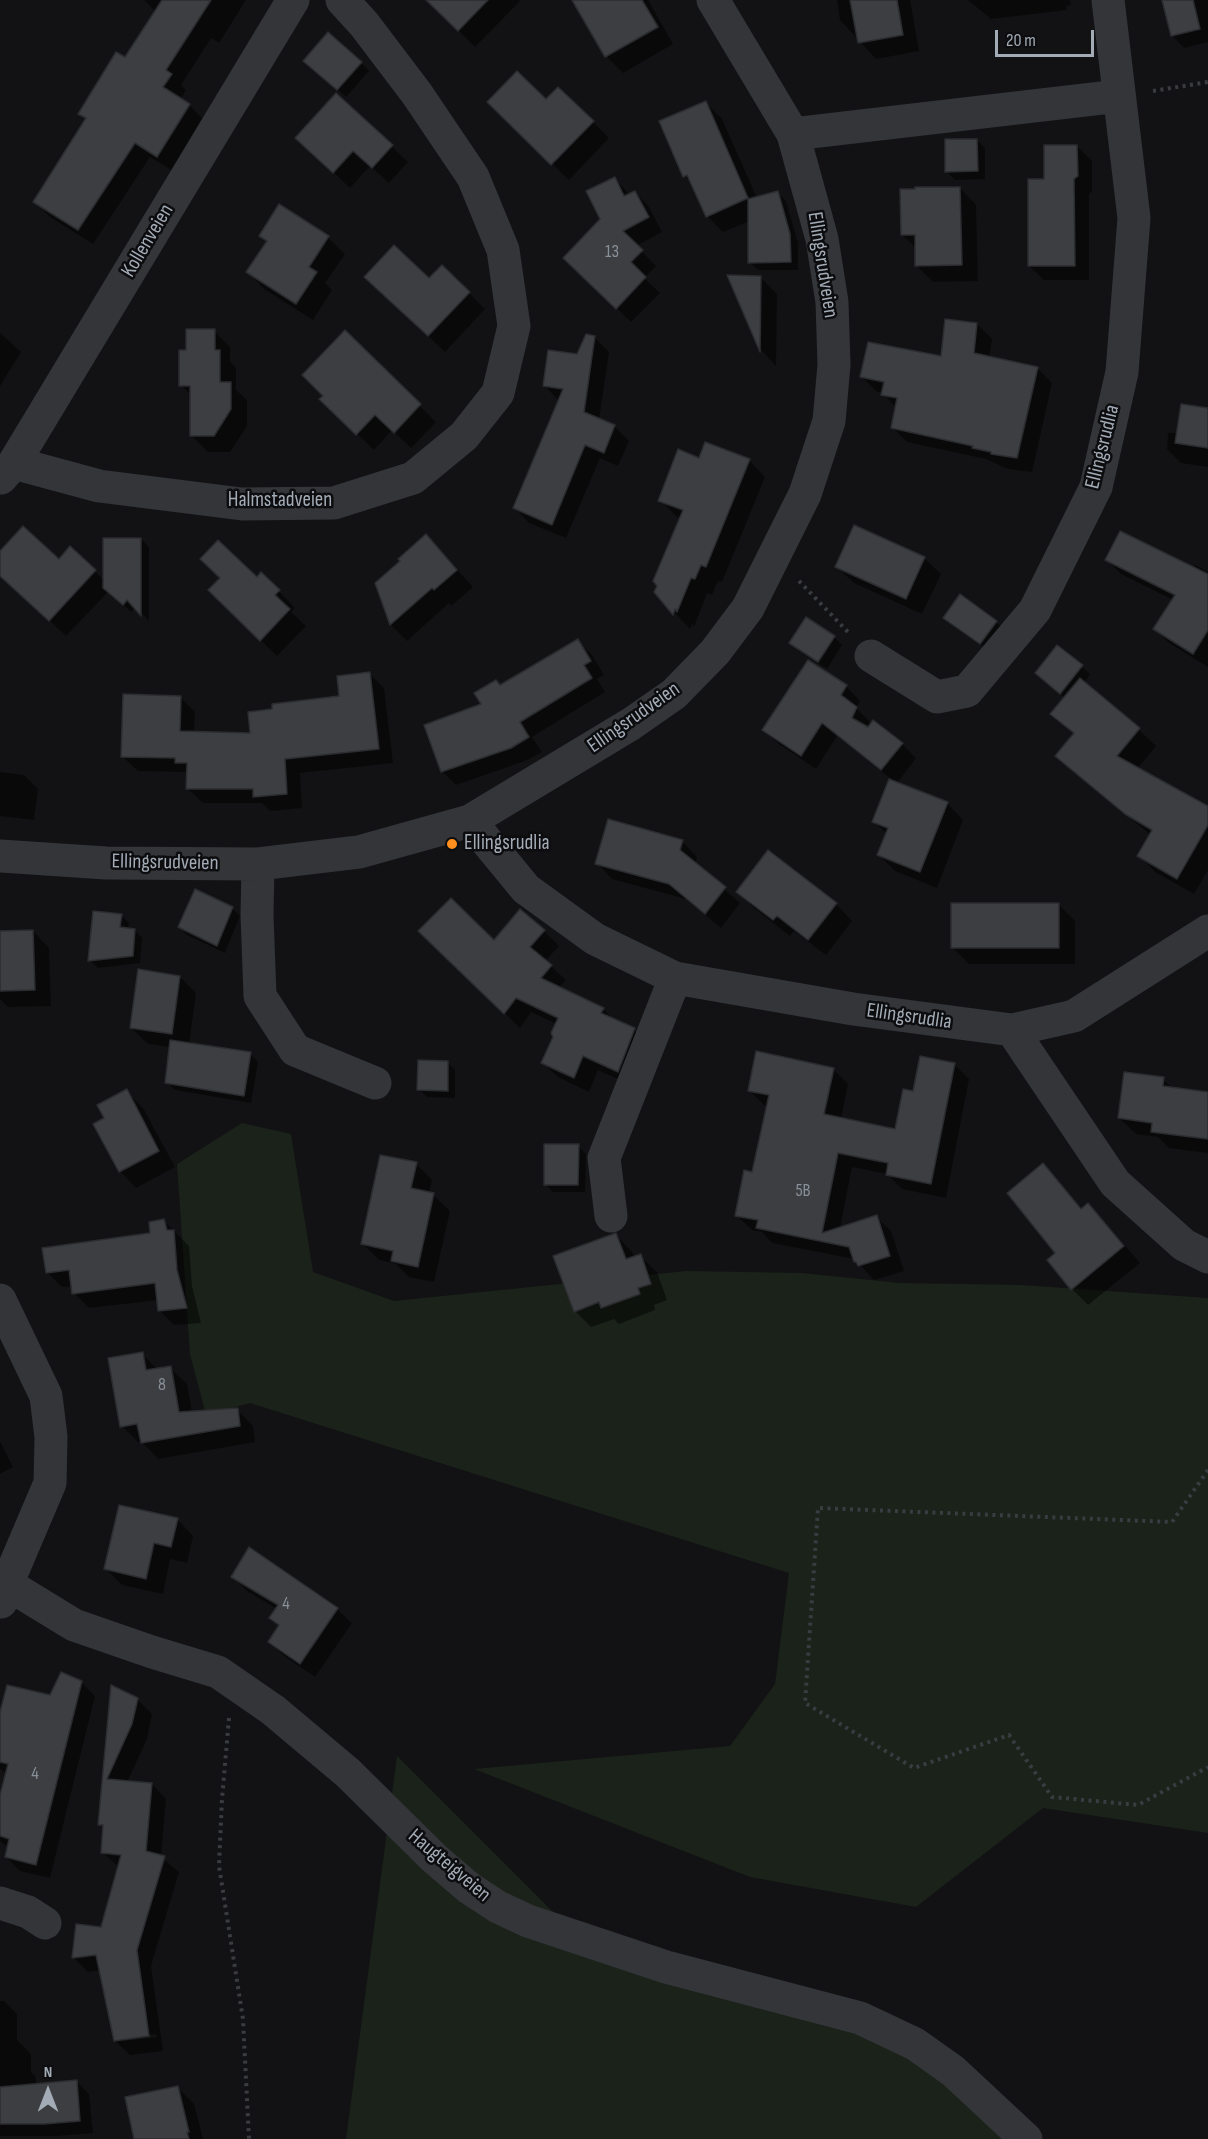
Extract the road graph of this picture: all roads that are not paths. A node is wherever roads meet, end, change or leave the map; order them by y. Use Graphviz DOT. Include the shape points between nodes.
graph roads {
  1 [pos="293,0"];
  2 [pos="342,0"];
  3 [pos="712,0"];
  4 [pos="1108,0"];
  5 [pos="1119,96"];
  6 [pos="793,134"];
  7 [pos="7,471"];
  8 [pos="871,656"];
  9 [pos="470,821"];
  10 [pos="0,856"];
  11 [pos="258,864"];
  12 [pos="1208,931"];
  13 [pos="675,978"];
  14 [pos="1012,1030"];
  15 [pos="375,1083"];
  16 [pos="611,1215"];
  17 [pos="1208,1257"];
  18 [pos="0,1300"];
  19 [pos="2,1589"];
  20 [pos="0,1904"];
  21 [pos="45,1923"];
  22 [pos="1026,2139"];
  1 -- 7 [label="street, Kollenveien"];
  2 -- 7 [label="street, Halmstadveien" via="417,94 473,177 503,250 514,326 498,393 464,436 413,478 334,503 242,504"];
  3 -- 6 [label="street, Ellingsrudveien"];
  4 -- 5 [label="street, Ellingsrudlia"];
  5 -- 6 [label="street"];
  5 -- 8 [label="street, Ellingsrudlia" via="1134,218 1122,372 1096,487 1035,610 967,691 937,697"];
  6 -- 9 [label="street, Ellingsrudveien" via="822,239 832,302 834,365 829,420 805,494 748,609 716,652 674,694"];
  9 -- 11 [label="street, Ellingsrudveien" via="359,852"];
  9 -- 13 [label="street, Ellingsrudlia" via="526,889 595,939"];
  10 -- 11 [label="street, Ellingsrudveien" via="106,863"];
  11 -- 15 [label="street" via="260,996 295,1050"];
  12 -- 14 [label="street, Ellingsrudlia" via="1074,1017"];
  13 -- 14 [label="street, Ellingsrudlia" via="853,1009"];
  13 -- 16 [label="street" via="604,1158"];
  14 -- 17 [label="street" via="1116,1183 1185,1245"];
  18 -- 19 [label="street" via="46,1396 51,1437 50,1483"];
  19 -- 22 [label="street, Haugteigveien" via="74,1625 218,1672 273,1710 348,1773 452,1874 498,1906 528,1921 666,1967 860,2018 915,2044 953,2071"];
  20 -- 21 [label="street" via="28,1912"];
}
